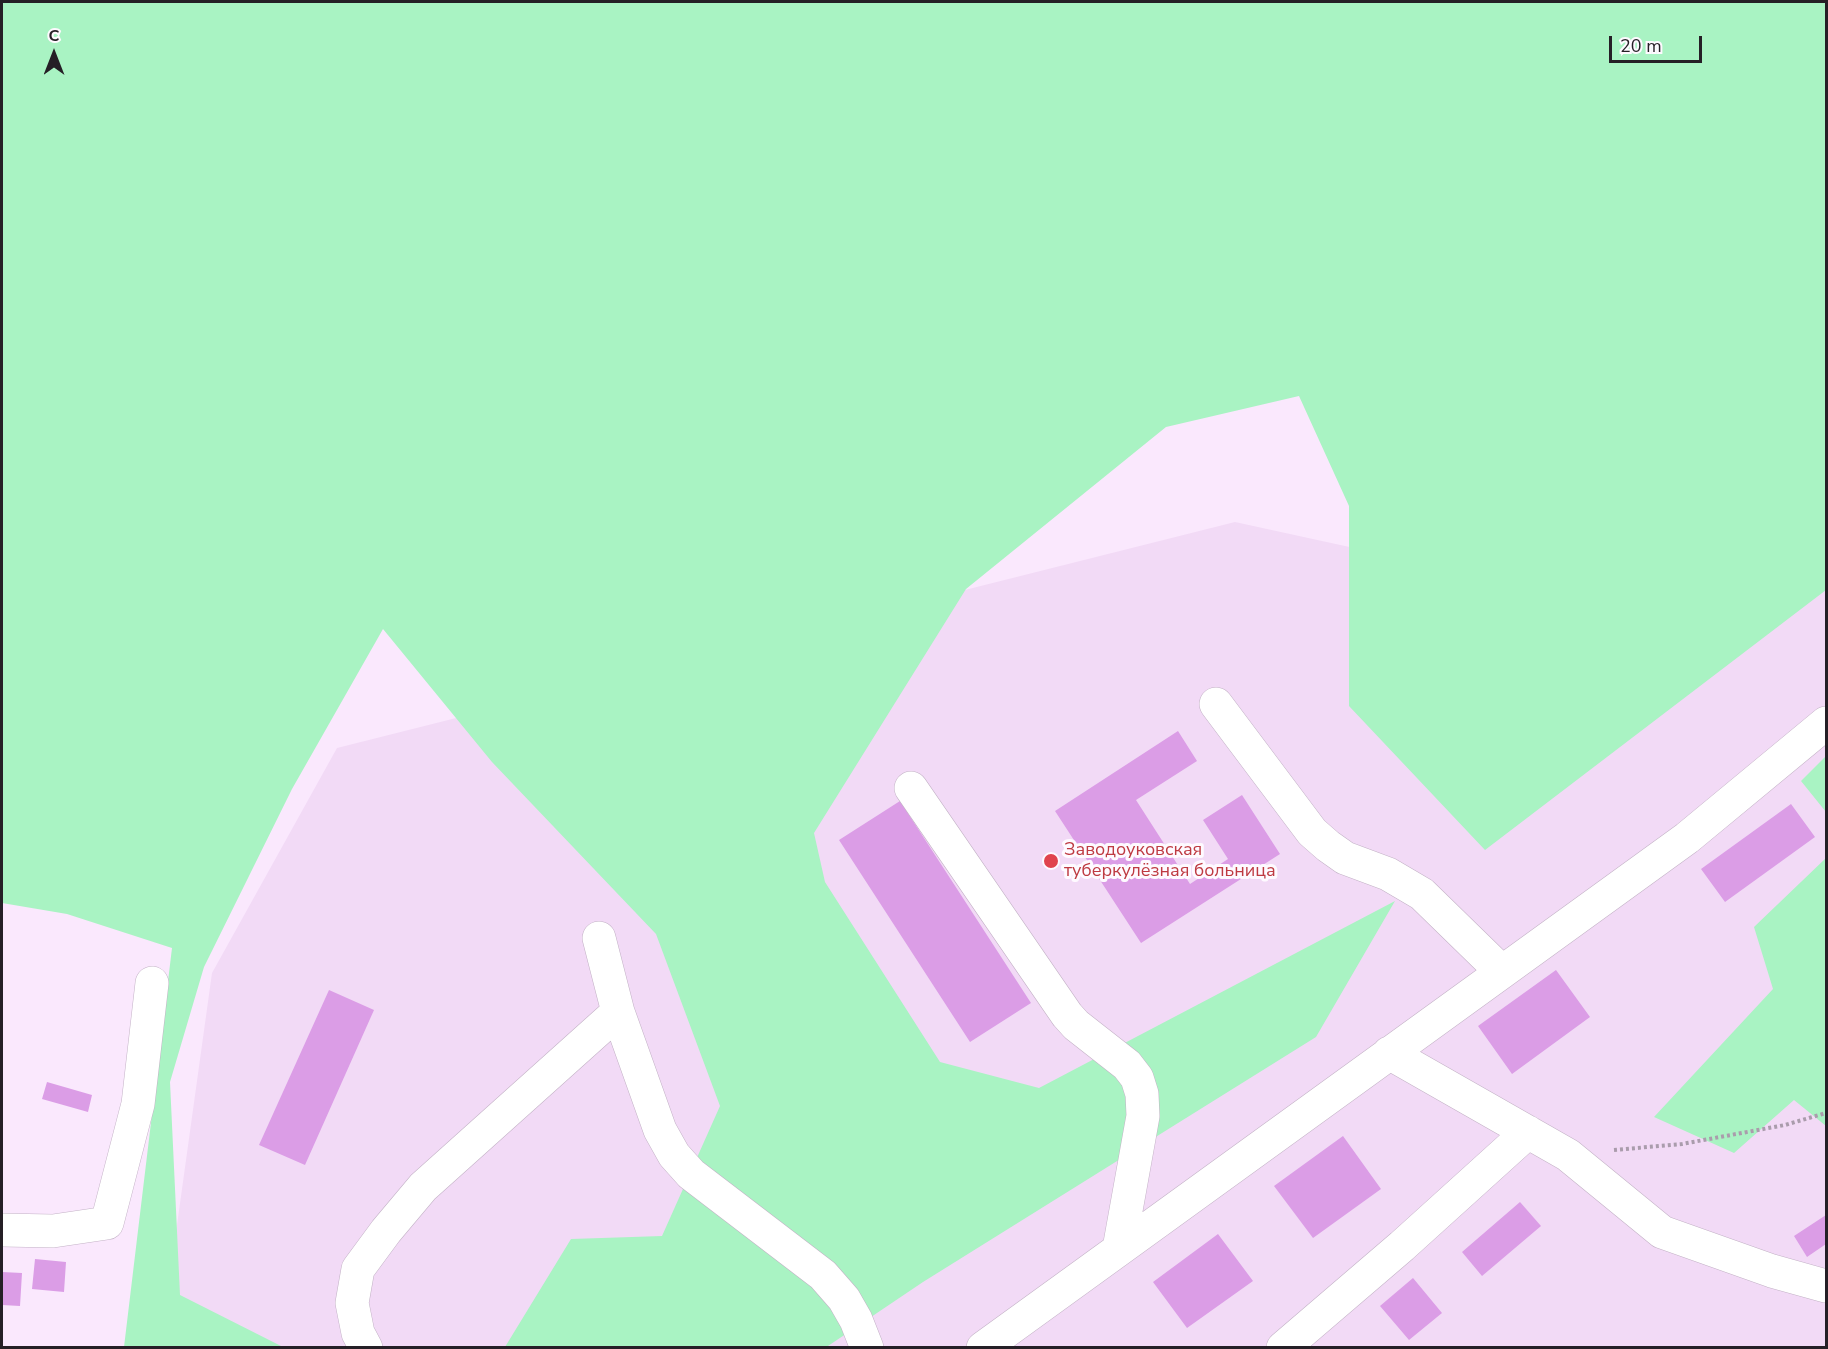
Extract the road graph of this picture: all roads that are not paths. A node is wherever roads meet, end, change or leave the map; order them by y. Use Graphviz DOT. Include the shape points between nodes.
graph roads {
  1 [pos="1216,704"];
  2 [pos="1827,723"];
  3 [pos="911,789"];
  4 [pos="599,938"];
  5 [pos="1502,972"];
  6 [pos="152,983"];
  7 [pos="618,1011"];
  8 [pos="1389,1053"];
  9 [pos="1528,1132"];
  10 [pos="2,1230"];
  11 [pos="1119,1249"];
  12 [pos="1827,1286"];
  13 [pos="366,1347"];
  14 [pos="867,1347"];
  15 [pos="983,1347"];
  16 [pos="1283,1347"];
  1 -- 5 [label="street" via="1312,832 1345,858 1403,881 1422,894"];
  2 -- 5 [label="street" via="1687,838"];
  3 -- 11 [label="street" via="1067,1015 1137,1078 1143,1116"];
  4 -- 7 [label="street"];
  5 -- 8 [label="street"];
  6 -- 10 [label="street" via="138,1104 107,1223 52,1232"];
  7 -- 13 [label="street" via="423,1186 379,1240 358,1269 352,1303 358,1333"];
  7 -- 14 [label="street" via="660,1130 674,1155 691,1174 823,1275 844,1299"];
  8 -- 9 [label="street"];
  8 -- 11 [label="street"];
  9 -- 12 [label="street" via="1568,1155 1662,1232"];
  9 -- 16 [label="street"];
  11 -- 15 [label="street"];
}
